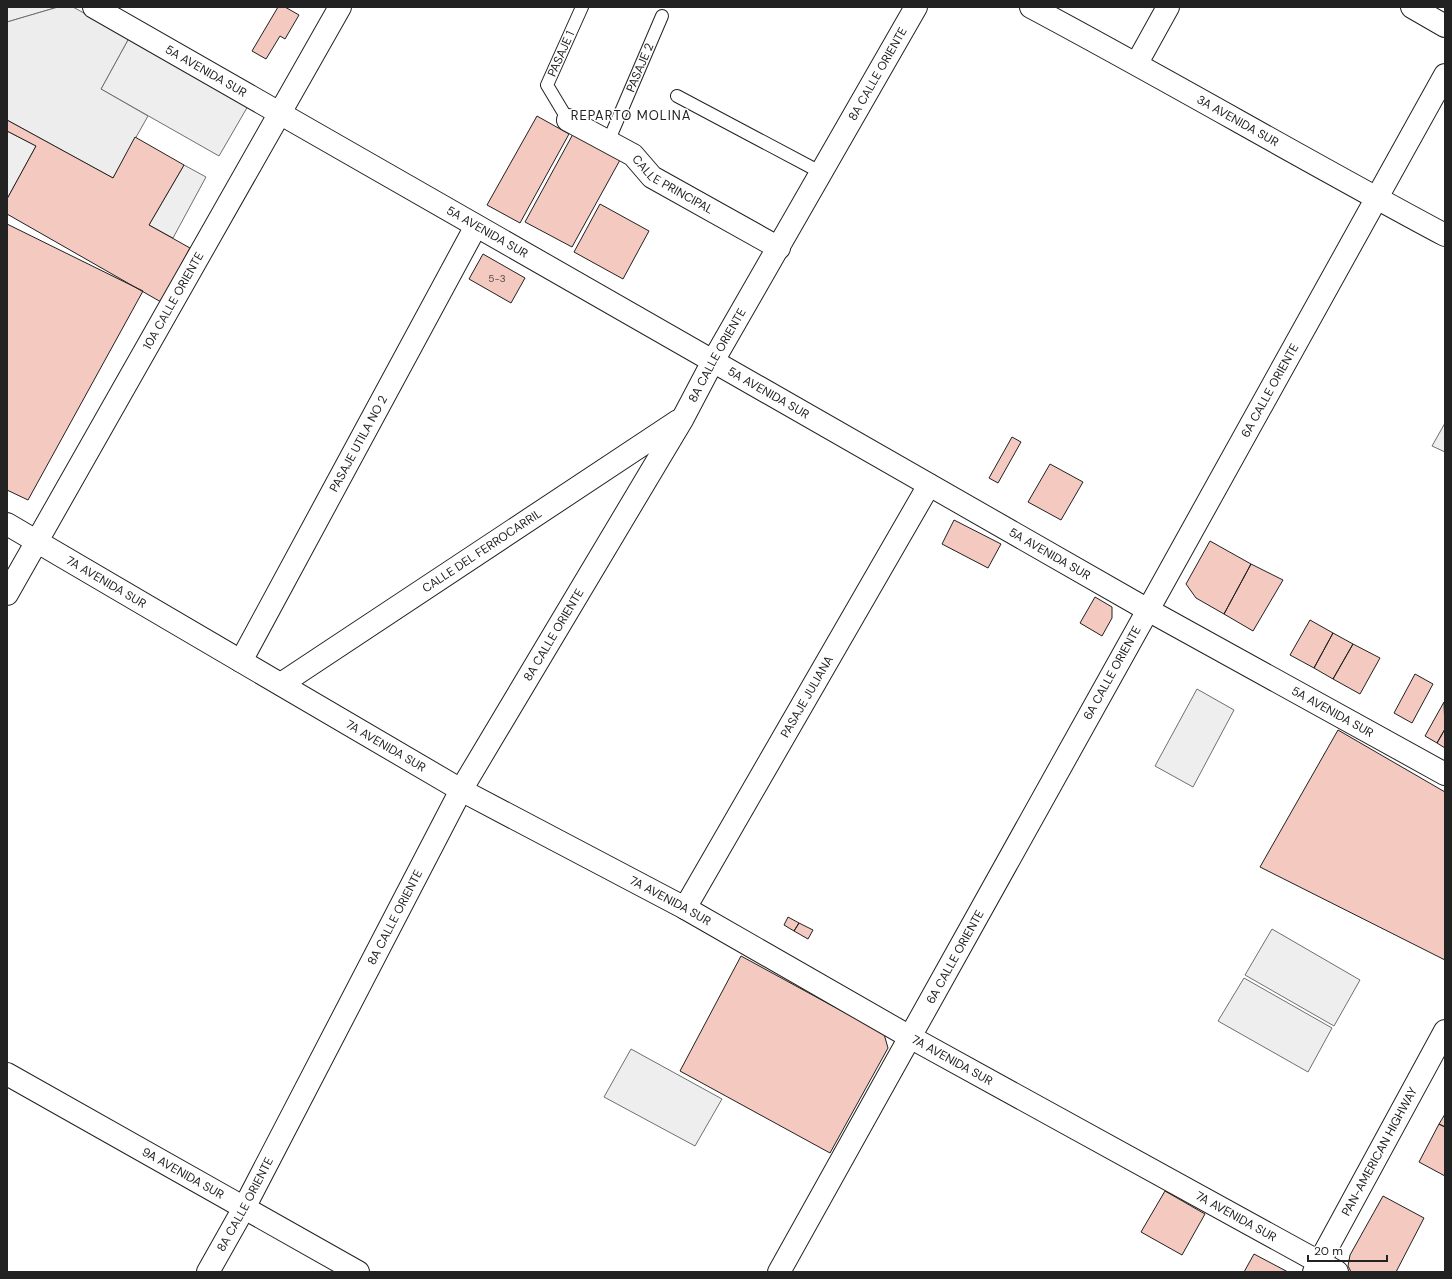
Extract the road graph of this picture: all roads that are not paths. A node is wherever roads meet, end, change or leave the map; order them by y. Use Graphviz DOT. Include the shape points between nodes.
graph roads {
  1 [pos="94,7"];
  2 [pos="340,7"];
  3 [pos="582,7"];
  4 [pos="916,7"];
  5 [pos="1031,7"];
  6 [pos="1168,7"];
  7 [pos="1412,7"];
  8 [pos="662,16"];
  9 [pos="1445,26"];
  10 [pos="1137,63"];
  11 [pos="1445,75"];
  12 [pos="677,96"];
  13 [pos="280,113"];
  14 [pos="568,120"];
  15 [pos="608,142"];
  16 [pos="822,173"];
  17 [pos="1376,198"];
  18 [pos="476,226"];
  19 [pos="1445,235"];
  20 [pos="779,248"];
  21 [pos="713,361"];
  22 [pos="682,418"];
  23 [pos="929,485"];
  24 [pos="7,524"];
  25 [pos="37,541"];
  26 [pos="7,594"];
  27 [pos="1148,610"];
  28 [pos="241,661"];
  29 [pos="281,684"];
  30 [pos="1445,774"];
  31 [pos="461,790"];
  32 [pos="685,908"];
  33 [pos="1445,1031"];
  34 [pos="910,1037"];
  35 [pos="7,1074"];
  36 [pos="244,1208"];
  37 [pos="1324,1269"];
  38 [pos="208,1272"];
  39 [pos="358,1272"];
  40 [pos="779,1272"];
  1 -- 13 [label="street, 5A AVENIDA SUR"];
  2 -- 13 [label="street, 10A CALLE ORIENTE"];
  3 -- 14 [label="lane, PASAJE 1" via="547,85"];
  4 -- 16 [label="street, 8A CALLE ORIENTE"];
  5 -- 10 [label="street, 3A AVENIDA SUR"];
  6 -- 10 [label="street"];
  7 -- 9 [label="street"];
  8 -- 15 [label="lane, PASAJE 2"];
  10 -- 17 [label="street, 3A AVENIDA SUR"];
  11 -- 17 [label="street, 6A CALLE ORIENTE"];
  12 -- 16 [label="lane"];
  13 -- 18 [label="street, 5A AVENIDA SUR"];
  13 -- 25 [label="street, 10A CALLE ORIENTE"];
  14 -- 15 [label="street, CALLE PRINCIPAL"];
  15 -- 20 [label="street, CALLE PRINCIPAL" via="633,155 652,177"];
  16 -- 20 [label="street, 8A CALLE ORIENTE"];
  17 -- 19 [label="street, 3A AVENIDA SUR"];
  17 -- 27 [label="street, 6A CALLE ORIENTE"];
  18 -- 21 [label="street, 5A AVENIDA SUR"];
  18 -- 28 [label="street, PASAJE UTILA NO 2"];
  20 -- 21 [label="street, 8A CALLE ORIENTE"];
  21 -- 22 [label="street, 8A CALLE ORIENTE"];
  21 -- 23 [label="street, 5A AVENIDA SUR"];
  22 -- 29 [label="street, CALLE DEL FERROCARRIL"];
  22 -- 31 [label="street, 8A CALLE ORIENTE"];
  23 -- 27 [label="street, 5A AVENIDA SUR"];
  23 -- 32 [label="street, PASAJE JULIANA"];
  24 -- 25 [label="street, 7A AVENIDA SUR"];
  25 -- 26 [label="street, 10A CALLE ORIENTE"];
  25 -- 28 [label="street, 7A AVENIDA SUR"];
  27 -- 30 [label="street, 5A AVENIDA SUR"];
  27 -- 34 [label="street, 6A CALLE ORIENTE"];
  28 -- 29 [label="street, 7A AVENIDA SUR"];
  29 -- 31 [label="street, 7A AVENIDA SUR"];
  31 -- 32 [label="street, 7A AVENIDA SUR"];
  31 -- 36 [label="street, 8A CALLE ORIENTE"];
  32 -- 34 [label="street, 7A AVENIDA SUR"];
  33 -- 37 [label="street, PAN-AMERICAN HIGHWAY"];
  34 -- 37 [label="street, 7A AVENIDA SUR"];
  34 -- 40 [label="street, 6A CALLE ORIENTE"];
  35 -- 36 [label="street, 9A AVENIDA SUR"];
  36 -- 38 [label="street, 8A CALLE ORIENTE"];
  36 -- 39 [label="street, 9A AVENIDA SUR"];
}
